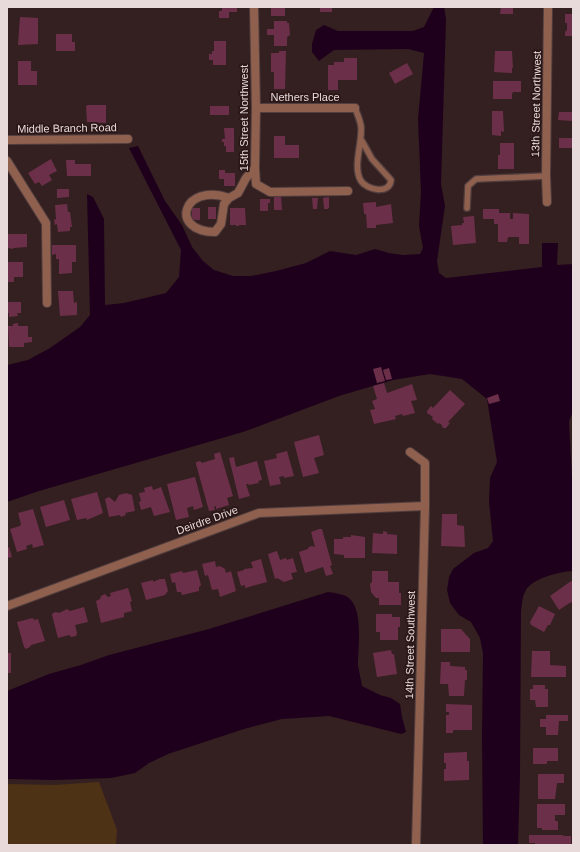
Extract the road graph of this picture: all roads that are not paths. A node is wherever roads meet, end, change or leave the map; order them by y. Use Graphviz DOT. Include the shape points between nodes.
graph roads {
  1 [pos="254,7"];
  2 [pos="548,7"];
  3 [pos="256,108"];
  4 [pos="355,108"];
  5 [pos="128,139"];
  6 [pos="7,140"];
  7 [pos="362,141"];
  8 [pos="7,161"];
  9 [pos="255,168"];
  10 [pos="546,176"];
  11 [pos="348,191"];
  12 [pos="229,198"];
  13 [pos="547,202"];
  14 [pos="467,208"];
  15 [pos="47,303"];
  16 [pos="410,452"];
  17 [pos="425,506"];
  18 [pos="7,606"];
  19 [pos="416,845"];
  1 -- 3 [label="street, 15th Street Northwest"];
  2 -- 10 [label="street, 13th Street Northwest"];
  3 -- 4 [label="street, Nethers Place"];
  3 -- 9 [label="street, 15th Street Northwest"];
  4 -- 7 [label="lane" via="361,125"];
  5 -- 6 [label="street, Middle Branch Road"];
  7 -- 7 [label="lane" via="358,172 361,181 367,187 384,190 388,188 391,180 372,159"];
  8 -- 15 [label="street" via="46,223"];
  9 -- 11 [label="street, 15th Street Northwest" via="256,184 270,192"];
  9 -- 12 [label="street" via="246,178 238,194"];
  10 -- 13 [label="street, 13th Street Northwest"];
  10 -- 14 [label="lane" via="476,179 468,186"];
  12 -- 12 [label="street" via="224,204 221,224 215,232 205,232 190,224 187,218 188,203 202,196"];
  16 -- 17 [label="street, 14th Street Southwest" via="425,463"];
  17 -- 18 [label="street, Deirdre Drive" via="259,513"];
  17 -- 19 [label="street, 14th Street Southwest"];
}
